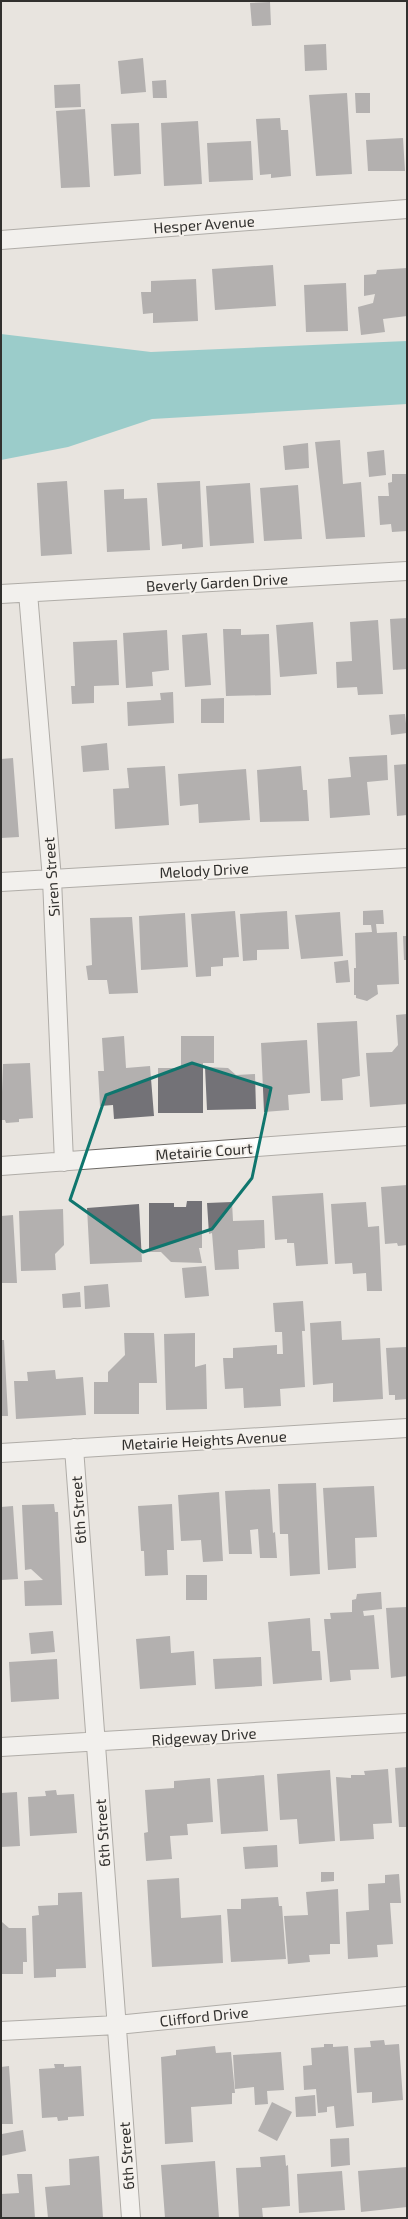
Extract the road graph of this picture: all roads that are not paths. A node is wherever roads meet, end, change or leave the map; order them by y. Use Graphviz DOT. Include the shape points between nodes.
graph roads {
  1 [pos="407,209"];
  2 [pos="1,240"];
  3 [pos="407,571"];
  4 [pos="28,592"];
  5 [pos="1,594"];
  6 [pos="407,858"];
  7 [pos="52,879"];
  8 [pos="1,882"];
  9 [pos="407,1136"];
  10 [pos="64,1162"];
  11 [pos="1,1166"];
  12 [pos="407,1428"];
  13 [pos="74,1448"];
  14 [pos="1,1453"];
  15 [pos="407,1723"];
  16 [pos="96,1742"];
  17 [pos="1,1747"];
  18 [pos="407,1996"];
  19 [pos="117,2025"];
  20 [pos="1,2031"];
  21 [pos="131,2218"];
  1 -- 2 [label="street, Hesper Avenue"];
  3 -- 4 [label="street, Beverly Garden Drive"];
  4 -- 5 [label="street, Beverly Garden Drive"];
  4 -- 7 [label="street, Siren Street"];
  6 -- 7 [label="street, Melody Drive"];
  7 -- 8 [label="street, Melody Drive"];
  7 -- 10 [label="street, Siren Street"];
  9 -- 10 [label="street, Metairie Court"];
  10 -- 11 [label="street, Metairie Court"];
  12 -- 13 [label="street, Metairie Heights Avenue"];
  13 -- 14 [label="street, Metairie Heights Avenue"];
  13 -- 16 [label="street, 6th Street"];
  15 -- 16 [label="street, Ridgeway Drive"];
  16 -- 17 [label="street, Ridgeway Drive"];
  16 -- 19 [label="street, 6th Street"];
  18 -- 19 [label="street, Clifford Drive"];
  19 -- 20 [label="street, Clifford Drive"];
  19 -- 21 [label="street, 6th Street"];
}
